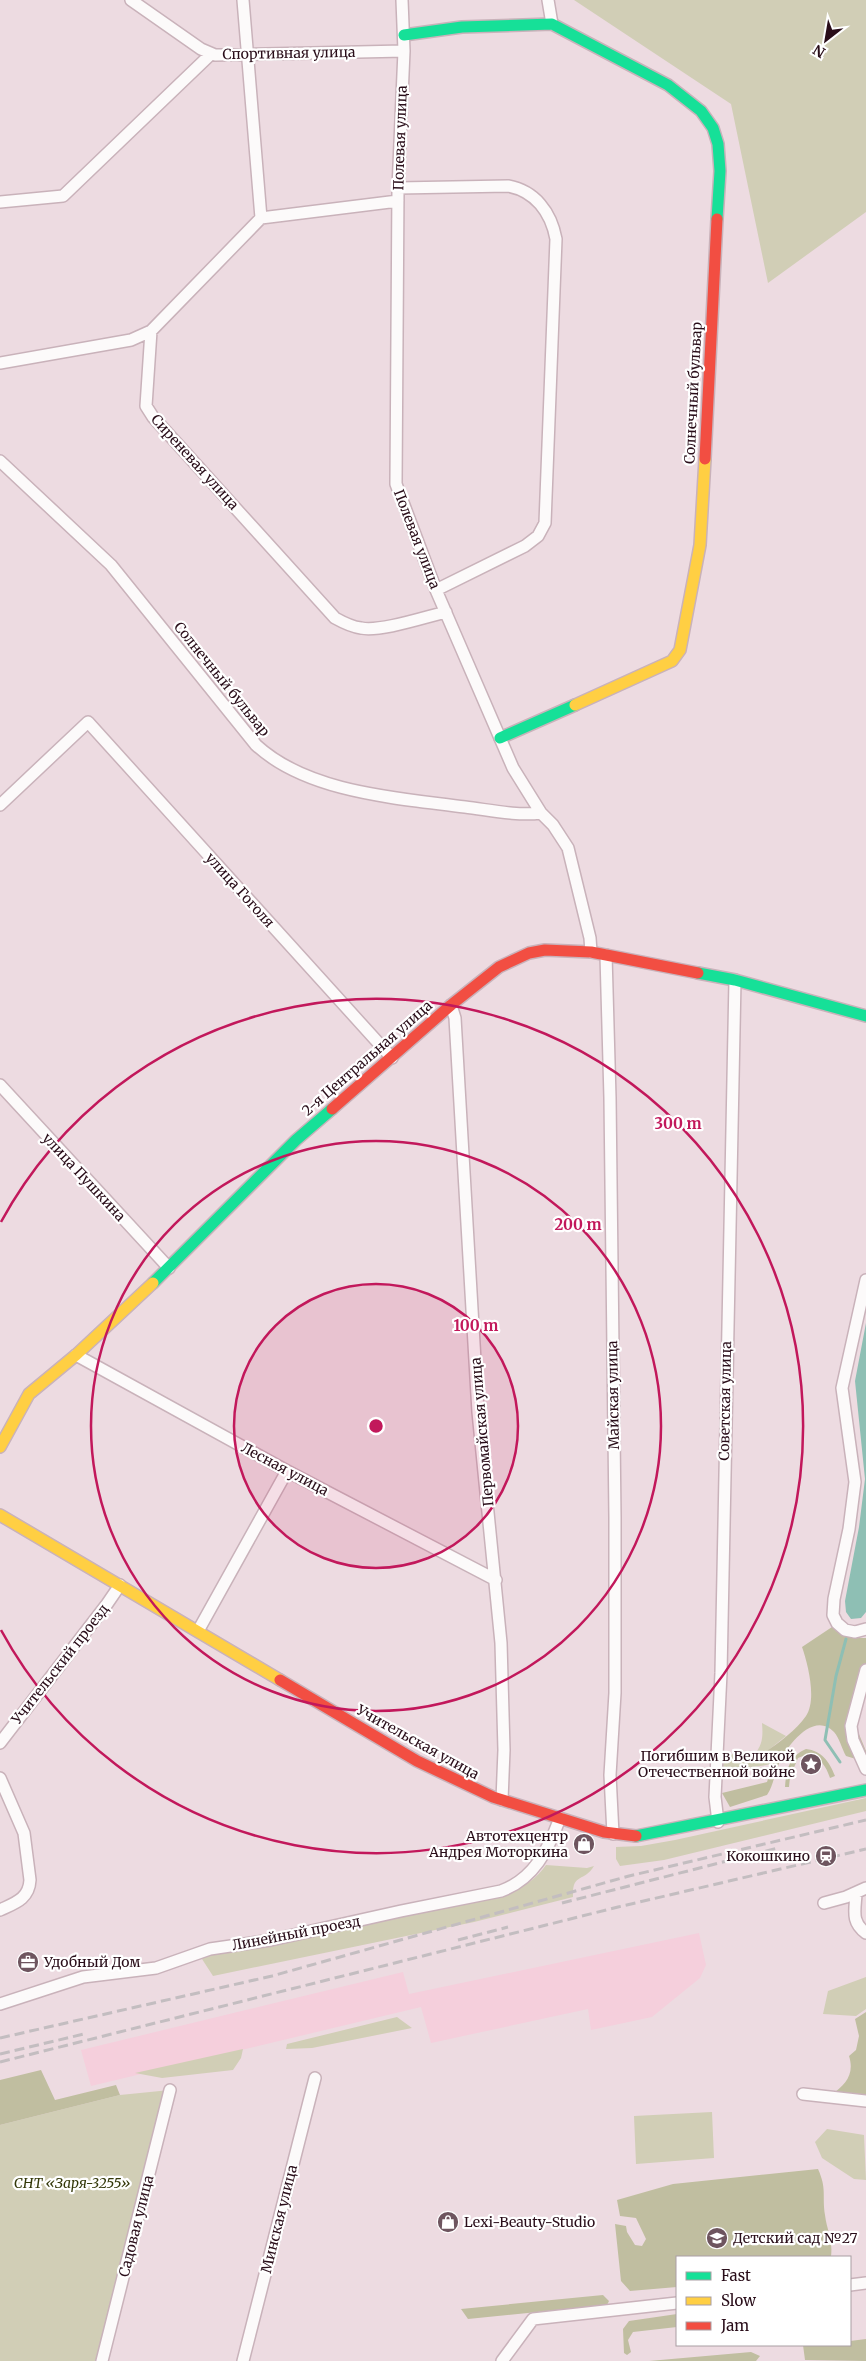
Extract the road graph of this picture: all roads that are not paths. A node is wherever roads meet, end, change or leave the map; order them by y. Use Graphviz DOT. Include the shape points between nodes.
graph roads {
  1 [pos="131,0"];
  2 [pos="243,0"];
  3 [pos="402,0"];
  4 [pos="548,0"];
  5 [pos="552,24"];
  6 [pos="404,35"];
  7 [pos="404,51"];
  8 [pos="246,53"];
  9 [pos="211,54"];
  10 [pos="398,188"];
  11 [pos="0,202"];
  12 [pos="398,202"];
  13 [pos="261,218"];
  14 [pos="151,331"];
  15 [pos="0,363"];
  16 [pos="0,461"];
  17 [pos="436,590"];
  18 [pos="446,612"];
  19 [pos="500,738"];
  20 [pos="0,805"];
  21 [pos="541,813"];
  22 [pos="591,952"];
  23 [pos="606,955"];
  24 [pos="735,980"];
  25 [pos="451,1005"];
  26 [pos="866,1016"];
  27 [pos="392,1058"];
  28 [pos="0,1085"];
  29 [pos="169,1268"];
  30 [pos="866,1280"];
  31 [pos="76,1355"];
  32 [pos="0,1447"];
  33 [pos="287,1471"];
  34 [pos="0,1516"];
  35 [pos="496,1580"];
  36 [pos="120,1585"];
  37 [pos="865,1629"];
  38 [pos="198,1631"];
  39 [pos="866,1670"];
  40 [pos="0,1743"];
  41 [pos="866,1769"];
  42 [pos="0,1778"];
  43 [pos="866,1790"];
  44 [pos="502,1800"];
  45 [pos="560,1818"];
  46 [pos="718,1822"];
  47 [pos="613,1834"];
  48 [pos="861,1891"];
  49 [pos="824,1903"];
  50 [pos="0,1910"];
  51 [pos="866,1933"];
  52 [pos="0,2004"];
  53 [pos="316,2078"];
  54 [pos="170,2090"];
  55 [pos="804,2094"];
  56 [pos="866,2101"];
  57 [pos="866,2283"];
  58 [pos="851,2285"];
  59 [pos="676,2303"];
  60 [pos="102,2361"];
  61 [pos="243,2361"];
  62 [pos="502,2361"];
  1 -- 9 [label="street, Спортивная улица"];
  2 -- 8 [label="street"];
  3 -- 6 [label="street, Полевая улица"];
  4 -- 5 [label="street"];
  5 -- 6 [label="street, Солнечный бульвар" via="462,27"];
  5 -- 19 [label="street, Солнечный бульвар" via="668,85 702,111 718,144 720,171 700,545 680,650 672,661"];
  6 -- 7 [label="street, Полевая улица"];
  7 -- 8 [label="street, Спортивная улица"];
  7 -- 10 [label="street, Полевая улица"];
  8 -- 9 [label="street, Спортивная улица"];
  8 -- 13 [label="street"];
  9 -- 11 [label="street" via="63,196"];
  10 -- 12 [label="street, Полевая улица"];
  10 -- 17 [label="street" via="508,186 526,190 550,217 556,238 546,523 538,536 525,546"];
  12 -- 13 [label="street"];
  12 -- 17 [label="street, Полевая улица" via="396,484"];
  13 -- 14 [label="street"];
  14 -- 15 [label="street" via="131,340"];
  14 -- 18 [label="street, Сиреневая улица" via="146,406 153,417 335,618 363,629"];
  16 -- 21 [label="street, Солнечный бульвар" via="111,564 267,755 329,784 404,799"];
  17 -- 18 [label="street, Полевая улица"];
  18 -- 19 [label="street, Полевая улица"];
  19 -- 21 [label="street, Полевая улица" via="520,780"];
  20 -- 27 [label="street, улица Гоголя" via="88,722"];
  21 -- 22 [label="street, Полевая улица" via="553,824 568,848"];
  22 -- 23 [label="street, 2-я Центральная улица"];
  22 -- 25 [label="street, 2-я Центральная улица" via="529,953 499,967"];
  23 -- 24 [label="street, 2-я Центральная улица"];
  23 -- 47 [label="street, Майская улица" via="615,1517 615,1694 610,1776"];
  24 -- 26 [label="street, 2-я Центральная улица"];
  24 -- 46 [label="street, Советская улица" via="721,1673 715,1796"];
  25 -- 27 [label="street, 2-я Центральная улица"];
  25 -- 35 [label="street, Первомайская улица" via="455,1018 478,1412"];
  27 -- 29 [label="street, 2-я Центральная улица" via="296,1140"];
  28 -- 29 [label="street, улица Пушкина"];
  29 -- 31 [label="street, 2-я Центральная улица"];
  30 -- 37 [label="street" via="842,1388 854,1470 854,1492 833,1615 845,1630"];
  31 -- 32 [label="street, 2-я Центральная улица" via="29,1394"];
  31 -- 33 [label="street, Лесная улица"];
  33 -- 35 [label="street, Лесная улица"];
  33 -- 38 [label="street"];
  34 -- 36 [label="street, Учительская улица"];
  35 -- 44 [label="street, Первомайская улица" via="502,1643"];
  36 -- 38 [label="street, Учительская улица"];
  36 -- 40 [label="street, Учительский проезд"];
  38 -- 44 [label="street, Учительская улица" via="417,1760 479,1792"];
  39 -- 41 [label="street" via="851,1726 853,1740"];
  42 -- 50 [label="street" via="24,1836 30,1887 24,1897"];
  43 -- 46 [label="street, Учительская улица"];
  44 -- 45 [label="street, Учительская улица"];
  45 -- 47 [label="street, Учительская улица"];
  45 -- 52 [label="street, Линейный проезд" via="534,1869 516,1885 501,1891 272,1940 210,1949 156,1968 83,1977"];
  46 -- 47 [label="street, Учительская улица" via="656,1835"];
  48 -- 49 [label="street"];
  48 -- 51 [label="street" via="854,1917 858,1927"];
  53 -- 61 [label="street, Минская улица"];
  54 -- 60 [label="street, Садовая улица"];
  55 -- 56 [label="street"];
  57 -- 58 [label="street"];
  59 -- 62 [label="street" via="533,2319"];
}
